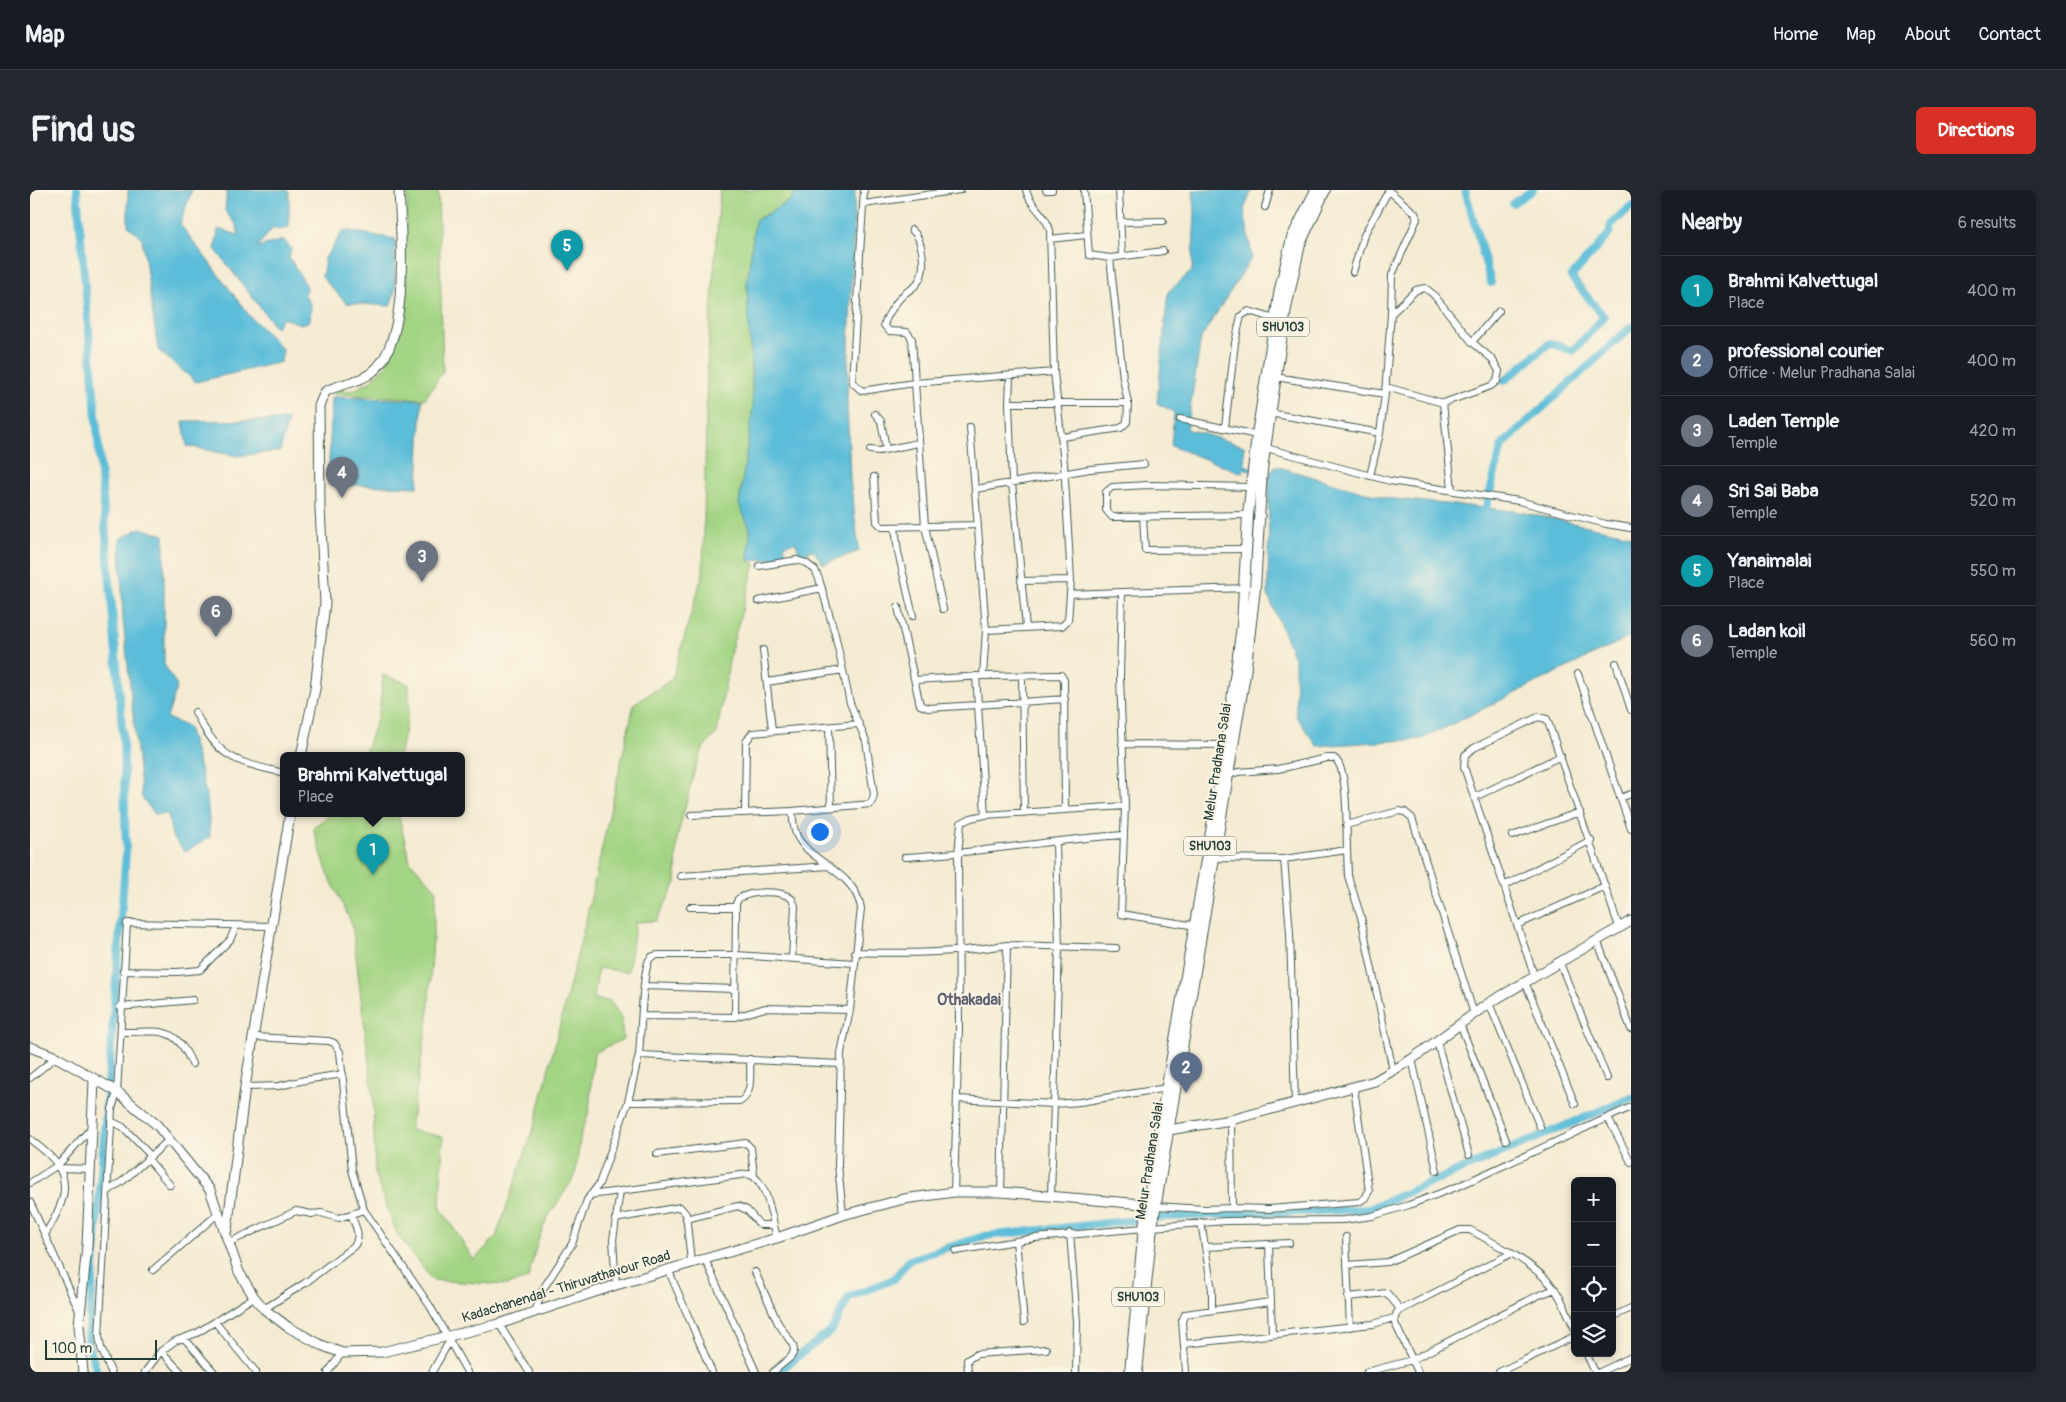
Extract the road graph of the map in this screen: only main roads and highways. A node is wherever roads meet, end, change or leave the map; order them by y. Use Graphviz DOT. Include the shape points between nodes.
graph roads {
  1 [pos="399,190"];
  2 [pos="1316,190"];
  3 [pos="1325,190"];
  4 [pos="1258,472"];
  5 [pos="1250,588"];
  6 [pos="302,752"];
  7 [pos="289,817"];
  8 [pos="1631,920"];
  9 [pos="1200,927"];
  10 [pos="30,1047"];
  11 [pos="98,1082"];
  12 [pos="1164,1131"];
  13 [pos="1150,1217"];
  14 [pos="227,1233"];
  15 [pos="82,1372"];
  16 [pos="1130,1372"];
  17 [pos="1138,1372"];
  1 -- 6 [label="main road" via="402,283 386,355 371,373 325,392 319,406 325,603 315,688"];
  2 -- 4 [label="main road, Melur Pradhana Salai / SHU103" via="1292,238 1280,289 1258,435"];
  3 -- 4 [label="main road, Melur Pradhana Salai / SHU103" via="1306,226 1295,261 1266,448"];
  4 -- 5 [label="main road, Melur Pradhana Salai / SHU103"];
  4 -- 5 [label="main road, Melur Pradhana Salai / SHU103" via="1248,515"];
  5 -- 9 [label="main road, Melur Pradhana Salai / SHU103"];
  5 -- 9 [label="main road, Melur Pradhana Salai / SHU103" via="1229,775 1216,858"];
  7 -- 14 [label="main road" via="270,926"];
  8 -- 12 [label="main road" via="1489,1003 1412,1060 1375,1081 1231,1120"];
  9 -- 12 [label="main road, Melur Pradhana Salai / SHU103"];
  9 -- 12 [label="main road, Melur Pradhana Salai / SHU103" via="1166,1088"];
  10 -- 11 [label="main road, Kadachanendal - Thiruvathavour Road" via="56,1057"];
  11 -- 14 [label="main road, Kadachanendal - Thiruvathavour Road" via="140,1109 170,1138 210,1190"];
  11 -- 15 [label="main road" via="92,1127 87,1246 80,1314"];
  12 -- 13 [label="main road, Melur Pradhana Salai / SHU103"];
  13 -- 14 [label="main road, Kadachanendal - Thiruvathavour Road" via="1051,1195 954,1192 904,1199 616,1284 450,1338 382,1352 342,1353 288,1327 264,1309 246,1286"];
  13 -- 16 [label="main road, Melur Pradhana Salai / SHU103"];
  13 -- 17 [label="main road, Melur Pradhana Salai / SHU103"];
}
